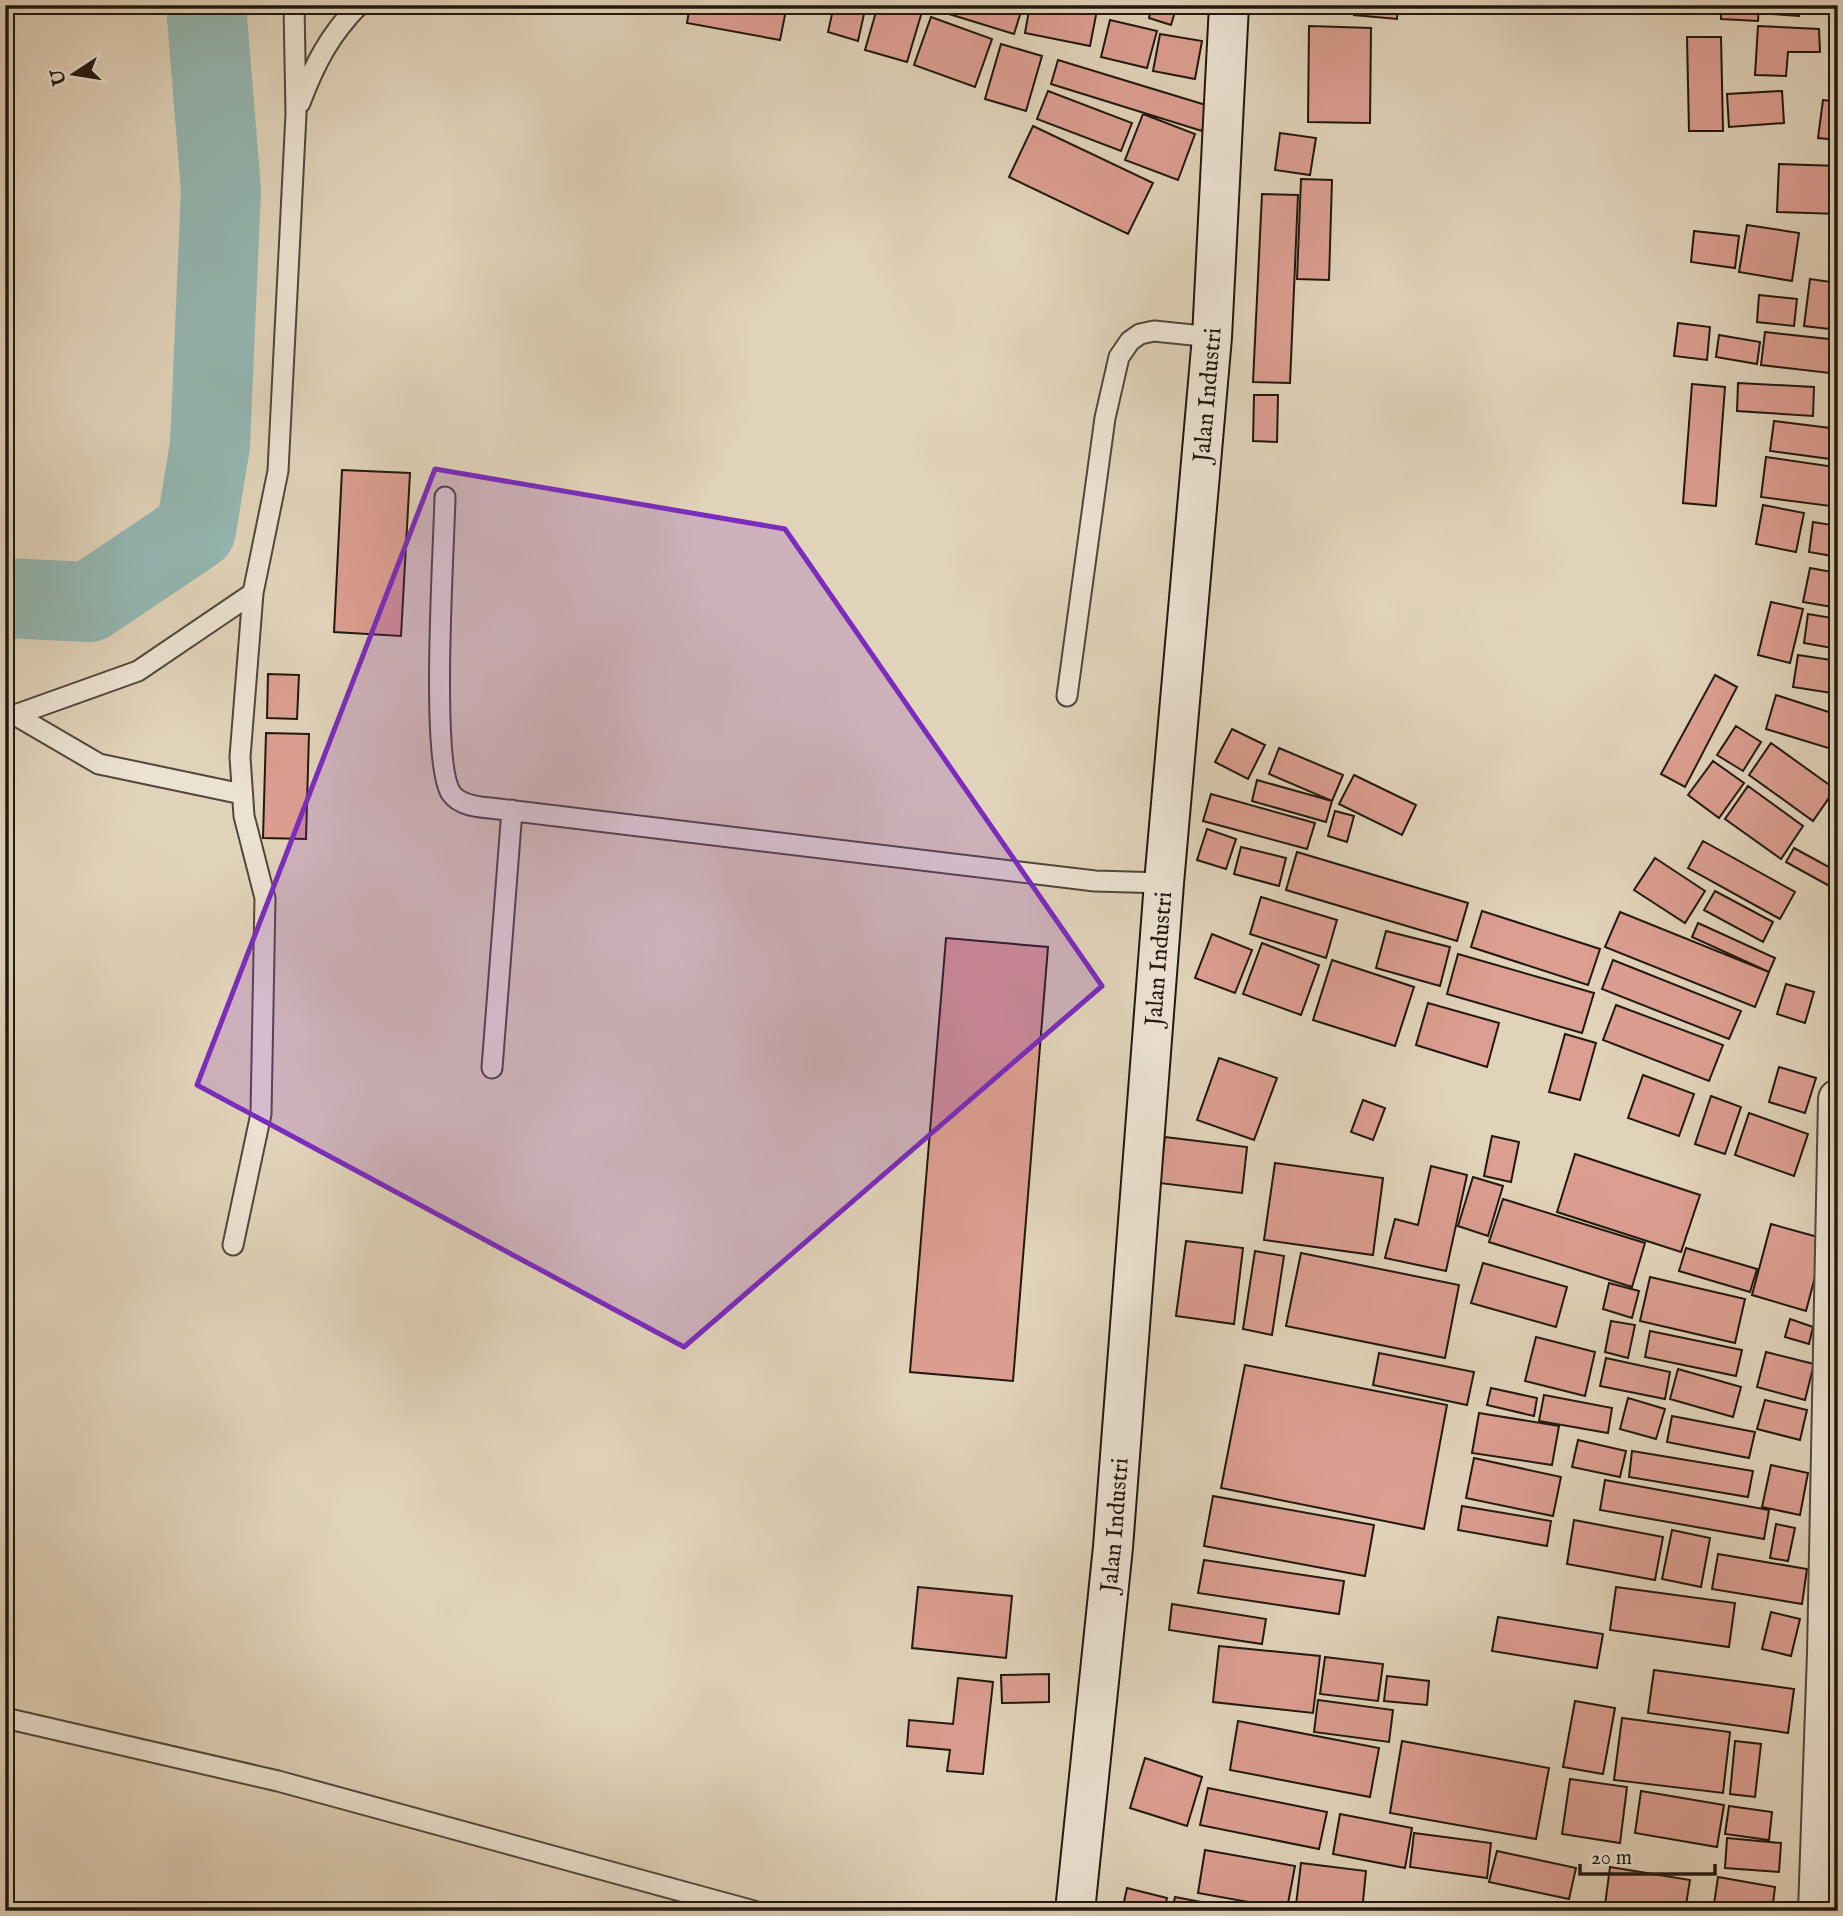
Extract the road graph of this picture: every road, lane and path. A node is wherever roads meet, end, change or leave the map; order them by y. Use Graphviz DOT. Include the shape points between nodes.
graph roads {
  1 [pos="294,5"];
  2 [pos="359,5"];
  3 [pos="1229,5"];
  4 [pos="296,114"];
  5 [pos="1212,337"];
  6 [pos="445,497"];
  7 [pos="253,593"];
  8 [pos="1067,695"];
  9 [pos="10,714"];
  10 [pos="242,794"];
  11 [pos="512,810"];
  12 [pos="1164,883"];
  13 [pos="492,1068"];
  14 [pos="1838,1099"];
  15 [pos="233,1245"];
  16 [pos="1832,1656"];
  17 [pos="5,1718"];
  18 [pos="754,1911"];
  19 [pos="1075,1911"];
  20 [pos="1818,1911"];
  1 -- 4 [label="lane"];
  2 -- 4 [label="lane" via="339,25 314,65"];
  3 -- 5 [label="street, Jalan Industri"];
  4 -- 7 [label="lane" via="278,471"];
  5 -- 8 [label="lane" via="1154,331 1140,334 1119,357 1105,418"];
  5 -- 12 [label="street, Jalan Industri"];
  6 -- 11 [label="lane" via="440,719 445,777 453,796 462,802"];
  7 -- 9 [label="lane" via="138,671"];
  7 -- 10 [label="lane" via="240,757"];
  9 -- 10 [label="lane" via="99,764"];
  10 -- 15 [label="lane" via="265,898 261,1114"];
  11 -- 12 [label="lane" via="1095,881"];
  11 -- 13 [label="lane"];
  12 -- 19 [label="street, Jalan Industri" via="1114,1547"];
  14 -- 16 [label="street"];
  16 -- 20 [label="street"];
  17 -- 18 [label="lane" via="278,1781"];
}
